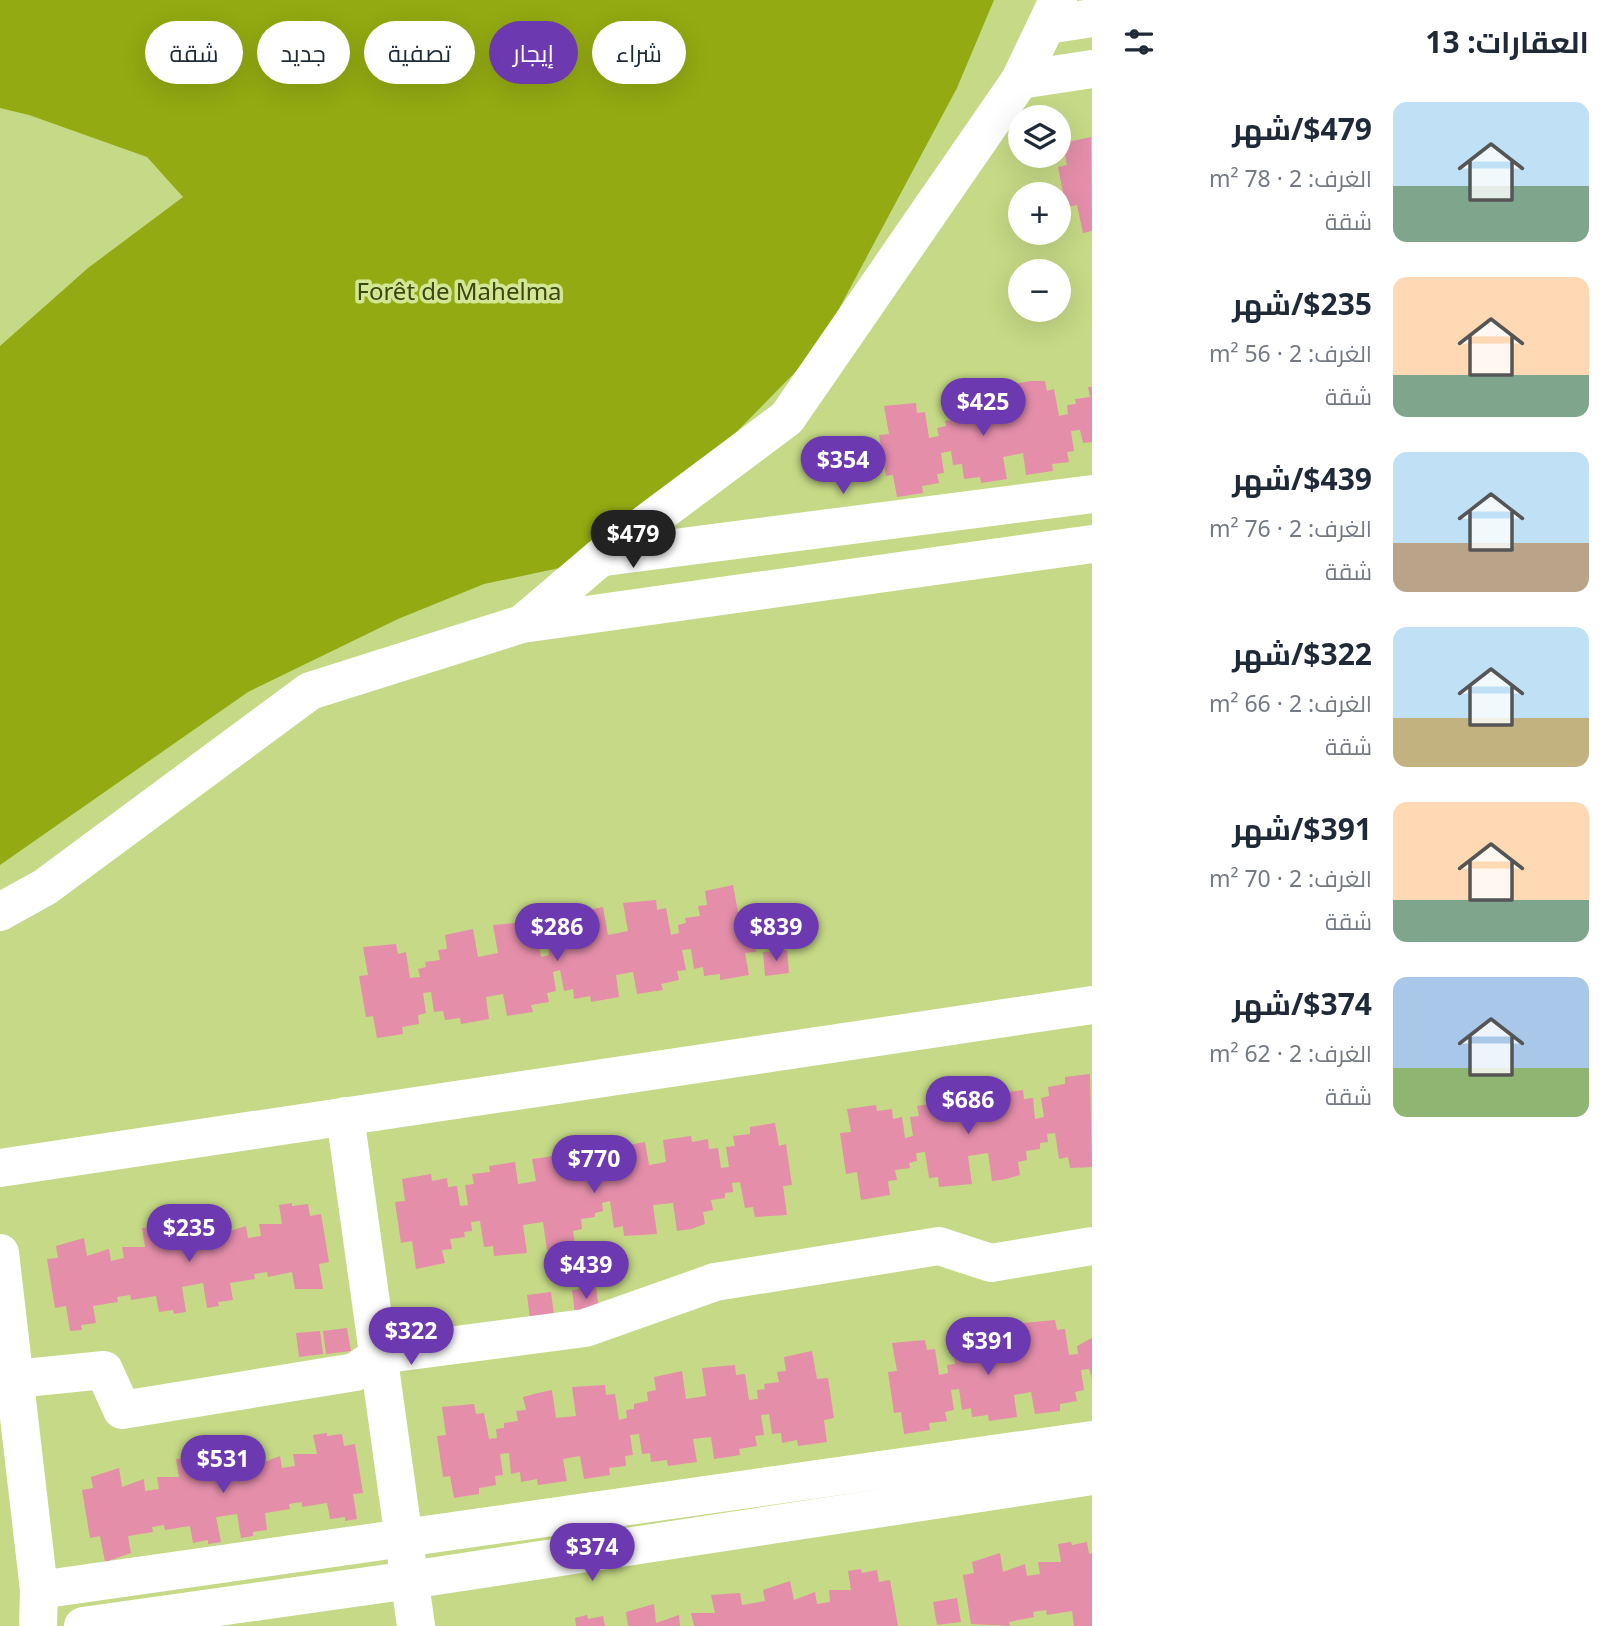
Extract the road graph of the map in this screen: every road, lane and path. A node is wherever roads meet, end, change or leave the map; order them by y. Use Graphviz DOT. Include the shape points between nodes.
graph roads {
  1 [pos="1053,12"];
  2 [pos="1092,18"];
  3 [pos="1092,69"];
  4 [pos="1020,80"];
  5 [pos="1092,494"];
  6 [pos="1092,544"];
  7 [pos="601,557"];
  8 [pos="522,624"];
  9 [pos="0,912"];
  10 [pos="1092,1005"];
  11 [pos="345,1116"];
  12 [pos="0,1168"];
  13 [pos="1092,1246"];
  14 [pos="0,1253"];
  15 [pos="379,1355"];
  16 [pos="15,1379"];
  17 [pos="1092,1440"];
  18 [pos="1092,1476"];
  19 [pos="405,1537"];
  20 [pos="410,1580"];
  21 [pos="38,1608"];
  22 [pos="83,1626"];
  23 [pos="416,1626"];
  1 -- 2 [label="street"];
  1 -- 4 [label="street"];
  3 -- 4 [label="street"];
  4 -- 7 [label="street" via="787,418"];
  5 -- 7 [label="street"];
  6 -- 8 [label="street"];
  7 -- 8 [label="street"];
  8 -- 9 [label="street" via="310,691 45,887"];
  10 -- 11 [label="street"];
  11 -- 12 [label="street"];
  11 -- 15 [label="street"];
  13 -- 15 [label="street" via="991,1263 939,1246 715,1282 585,1328"];
  14 -- 16 [label="street"];
  15 -- 16 [label="street" via="355,1372 122,1410 104,1370"];
  15 -- 19 [label="street"];
  16 -- 21 [label="street"];
  17 -- 19 [label="street"];
  18 -- 20 [label="street"];
  19 -- 20 [label="street"];
  19 -- 21 [label="street"];
  20 -- 22 [label="street"];
  20 -- 23 [label="street"];
}
